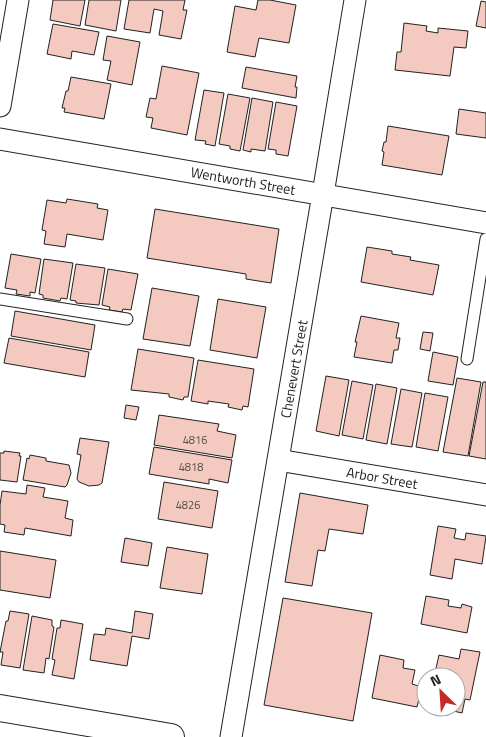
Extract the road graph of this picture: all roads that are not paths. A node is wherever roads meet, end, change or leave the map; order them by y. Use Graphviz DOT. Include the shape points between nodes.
graph roads {
  1 [pos="18,0"];
  2 [pos="355,0"];
  3 [pos="0,106"];
  4 [pos="0,139"];
  5 [pos="323,194"];
  6 [pos="486,223"];
  7 [pos="486,239"];
  8 [pos="0,299"];
  9 [pos="126,319"];
  10 [pos="467,359"];
  11 [pos="278,460"];
  12 [pos="486,495"];
  13 [pos="0,708"];
  14 [pos="171,737"];
  15 [pos="231,737"];
  1 -- 3 [label="street"];
  2 -- 5 [label="street, Chenevert Street"];
  4 -- 5 [label="street, Wentworth Street"];
  5 -- 6 [label="street, Wentworth Street"];
  5 -- 11 [label="street, Chenevert Street"];
  7 -- 10 [label="lane"];
  8 -- 9 [label="lane"];
  11 -- 12 [label="street, Arbor Street"];
  11 -- 15 [label="street, Chenevert Street"];
  13 -- 14 [label="street"];
}
